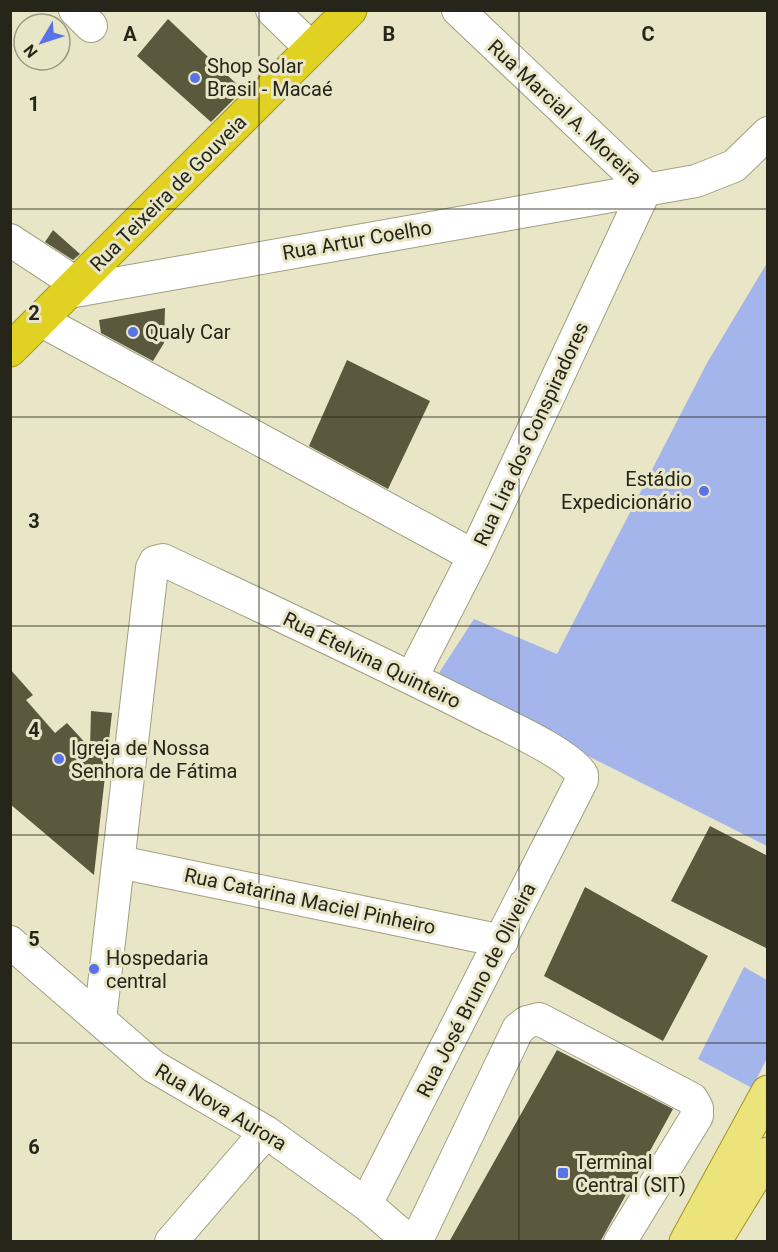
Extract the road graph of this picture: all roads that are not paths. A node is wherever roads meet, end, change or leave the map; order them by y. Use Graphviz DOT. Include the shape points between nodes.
graph roads {
  1 [pos="272,10"];
  2 [pos="350,10"];
  3 [pos="458,10"];
  4 [pos="312,49"];
  5 [pos="768,133"];
  6 [pos="646,188"];
  7 [pos="10,240"];
  8 [pos="73,288"];
  9 [pos="40,320"];
  10 [pos="10,350"];
  11 [pos="474,556"];
  12 [pos="412,677"];
  13 [pos="582,775"];
  14 [pos="119,862"];
  15 [pos="502,941"];
  16 [pos="16,957"];
  17 [pos="100,1020"];
  18 [pos="768,1092"];
  19 [pos="266,1132"];
  20 [pos="768,1154"];
  21 [pos="366,1204"];
  22 [pos="171,1242"];
  23 [pos="410,1242"];
  24 [pos="416,1242"];
  25 [pos="620,1242"];
  26 [pos="686,1242"];
  27 [pos="714,1242"];
  1 -- 4 [label="street"];
  2 -- 4 [label="highway, Rua Teixeira de Gouveia"];
  3 -- 6 [label="street, Rua Marcial A. Moreira"];
  4 -- 8 [label="highway, Rua Teixeira de Gouveia"];
  5 -- 6 [label="street, Rua Artur Coelho" via="746,157 718,174"];
  6 -- 8 [label="street, Rua Artur Coelho"];
  6 -- 11 [label="street, Rua Lira dos Conspiradores"];
  7 -- 8 [label="street"];
  8 -- 9 [label="highway, Rua Teixeira de Gouveia"];
  9 -- 10 [label="highway, Rua Teixeira de Gouveia"];
  9 -- 11 [label="street"];
  11 -- 12 [label="street, Rua Lira dos Conspiradores"];
  12 -- 13 [label="street, Rua Etelvina Quinteiro" via="527,736 576,767"];
  12 -- 14 [label="street, Rua Etelvina Quinteiro" via="163,560 155,562"];
  13 -- 15 [label="street, Rua José Bruno de Oliveira"];
  14 -- 15 [label="street, Rua Catarina Maciel Pinheiro"];
  14 -- 17 [label="street"];
  15 -- 21 [label="street, Rua José Bruno de Oliveira"];
  16 -- 17 [label="street, Rua Nova Aurora"];
  17 -- 19 [label="street, Rua Nova Aurora" via="161,1072"];
  18 -- 26 [label="main road"];
  19 -- 21 [label="street, Rua Nova Aurora"];
  19 -- 22 [label="street"];
  20 -- 27 [label="main road"];
  21 -- 23 [label="street, Rua Nova Aurora"];
  24 -- 25 [label="street" via="518,1029 539,1019 692,1099 697,1108 697,1116"];
}
